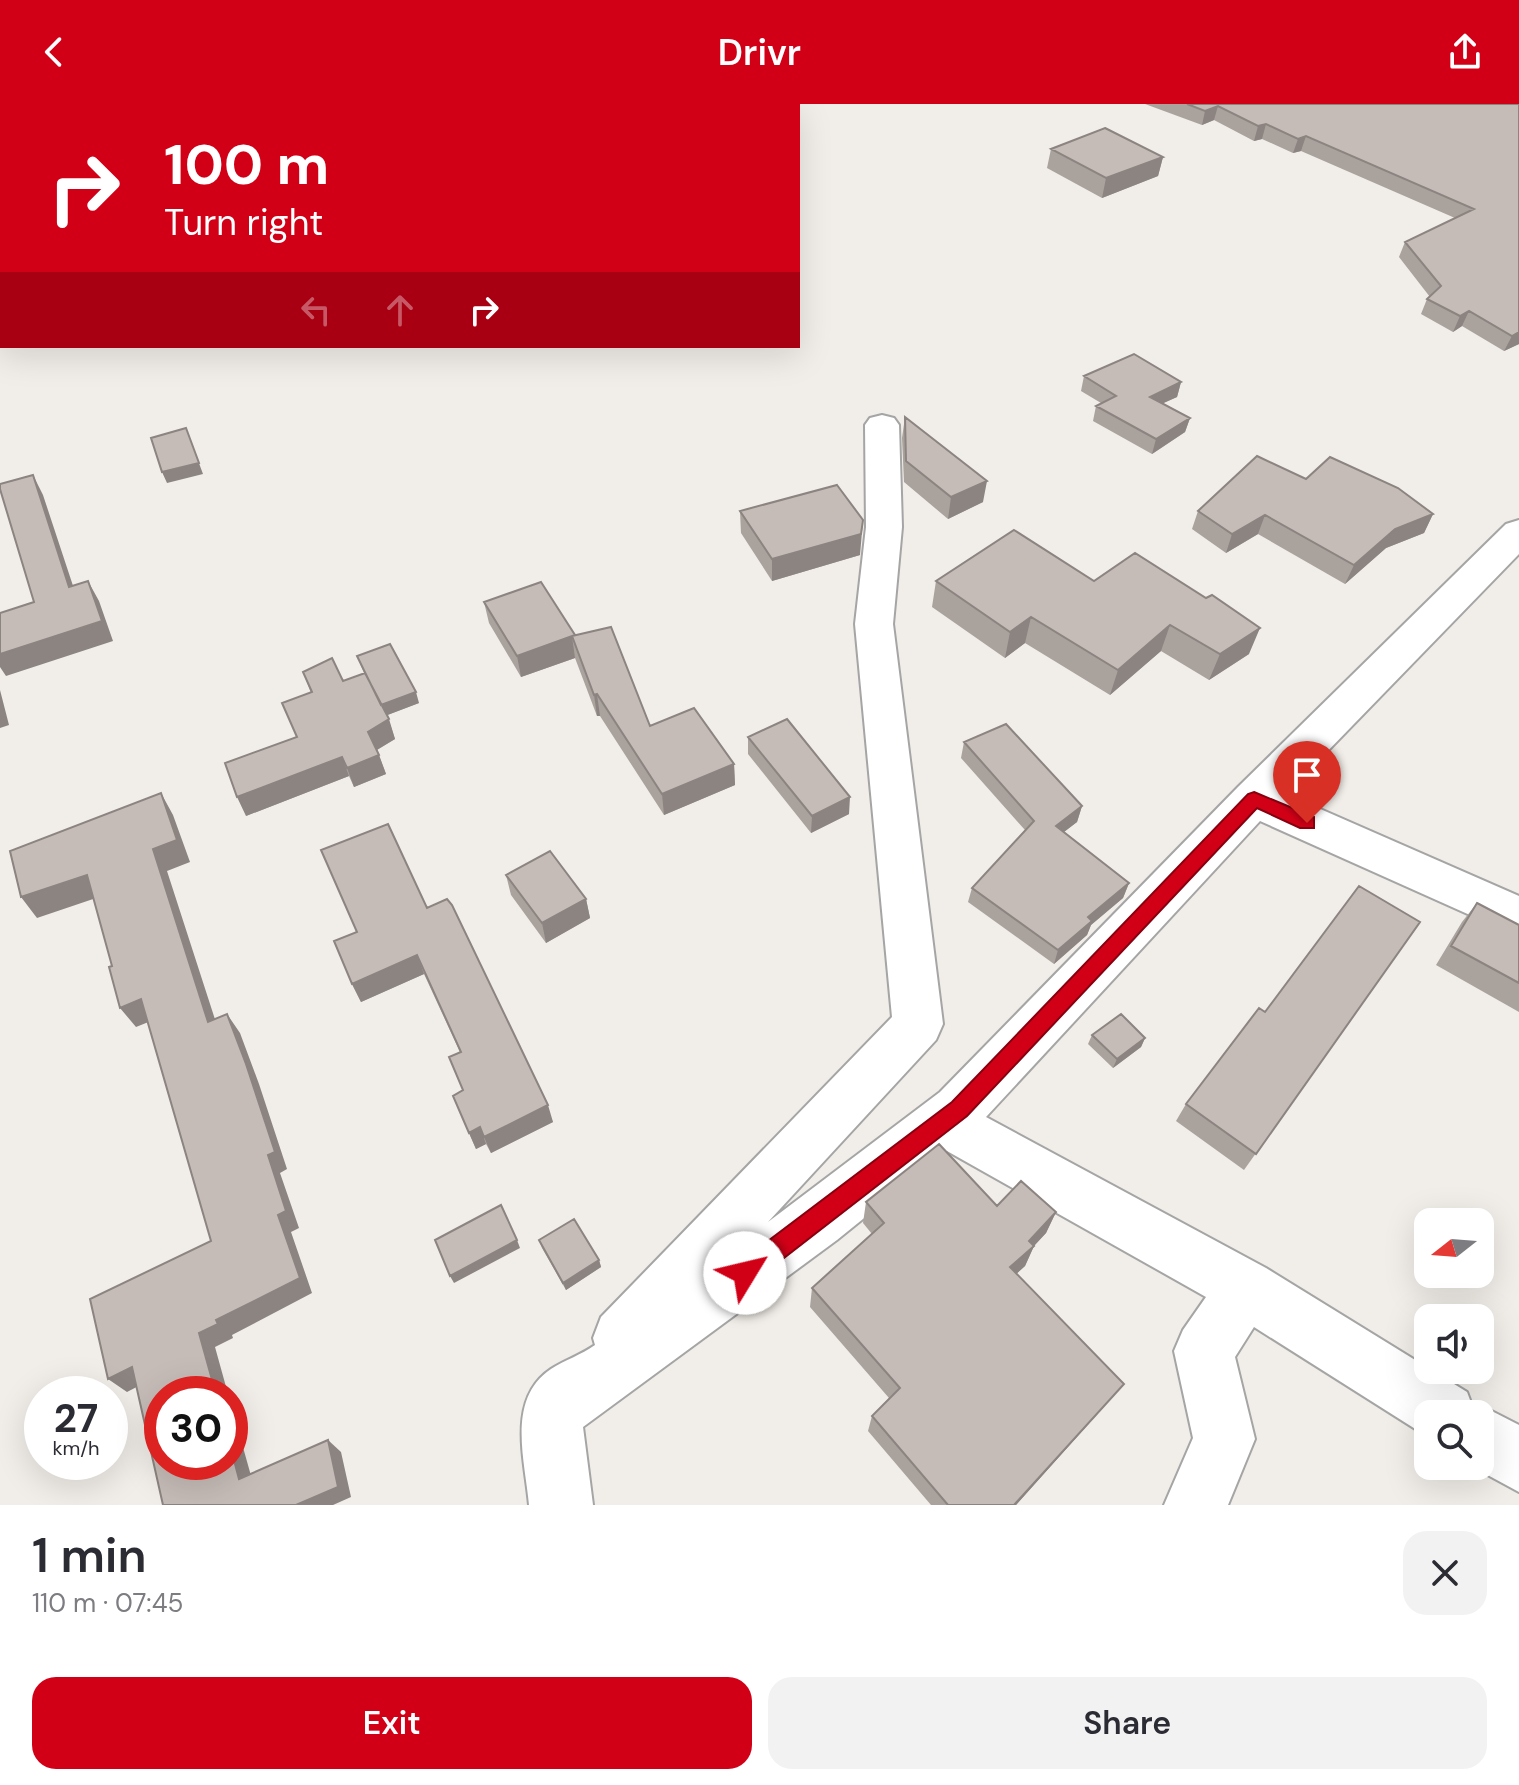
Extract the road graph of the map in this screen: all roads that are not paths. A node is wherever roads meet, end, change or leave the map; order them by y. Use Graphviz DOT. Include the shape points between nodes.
graph roads {
  1 [pos="882,425"];
  2 [pos="1519,532"];
  3 [pos="1254,799"];
  4 [pos="1519,917"];
  5 [pos="944,1122"];
  6 [pos="1246,1288"];
  7 [pos="1423,1400"];
  8 [pos="551,1413"];
  9 [pos="1494,1445"];
  10 [pos="1519,1461"];
  11 [pos="561,1505"];
  12 [pos="1196,1505"];
  1 -- 8 [label="street" via="884,527 874,624 918,1024"];
  2 -- 3 [label="street"];
  3 -- 4 [label="street"];
  3 -- 5 [label="street"];
  5 -- 6 [label="street"];
  5 -- 8 [label="street"];
  6 -- 7 [label="street"];
  6 -- 12 [label="street" via="1204,1351 1224,1439"];
  8 -- 11 [label="street"];
  9 -- 10 [label="street"];
}
